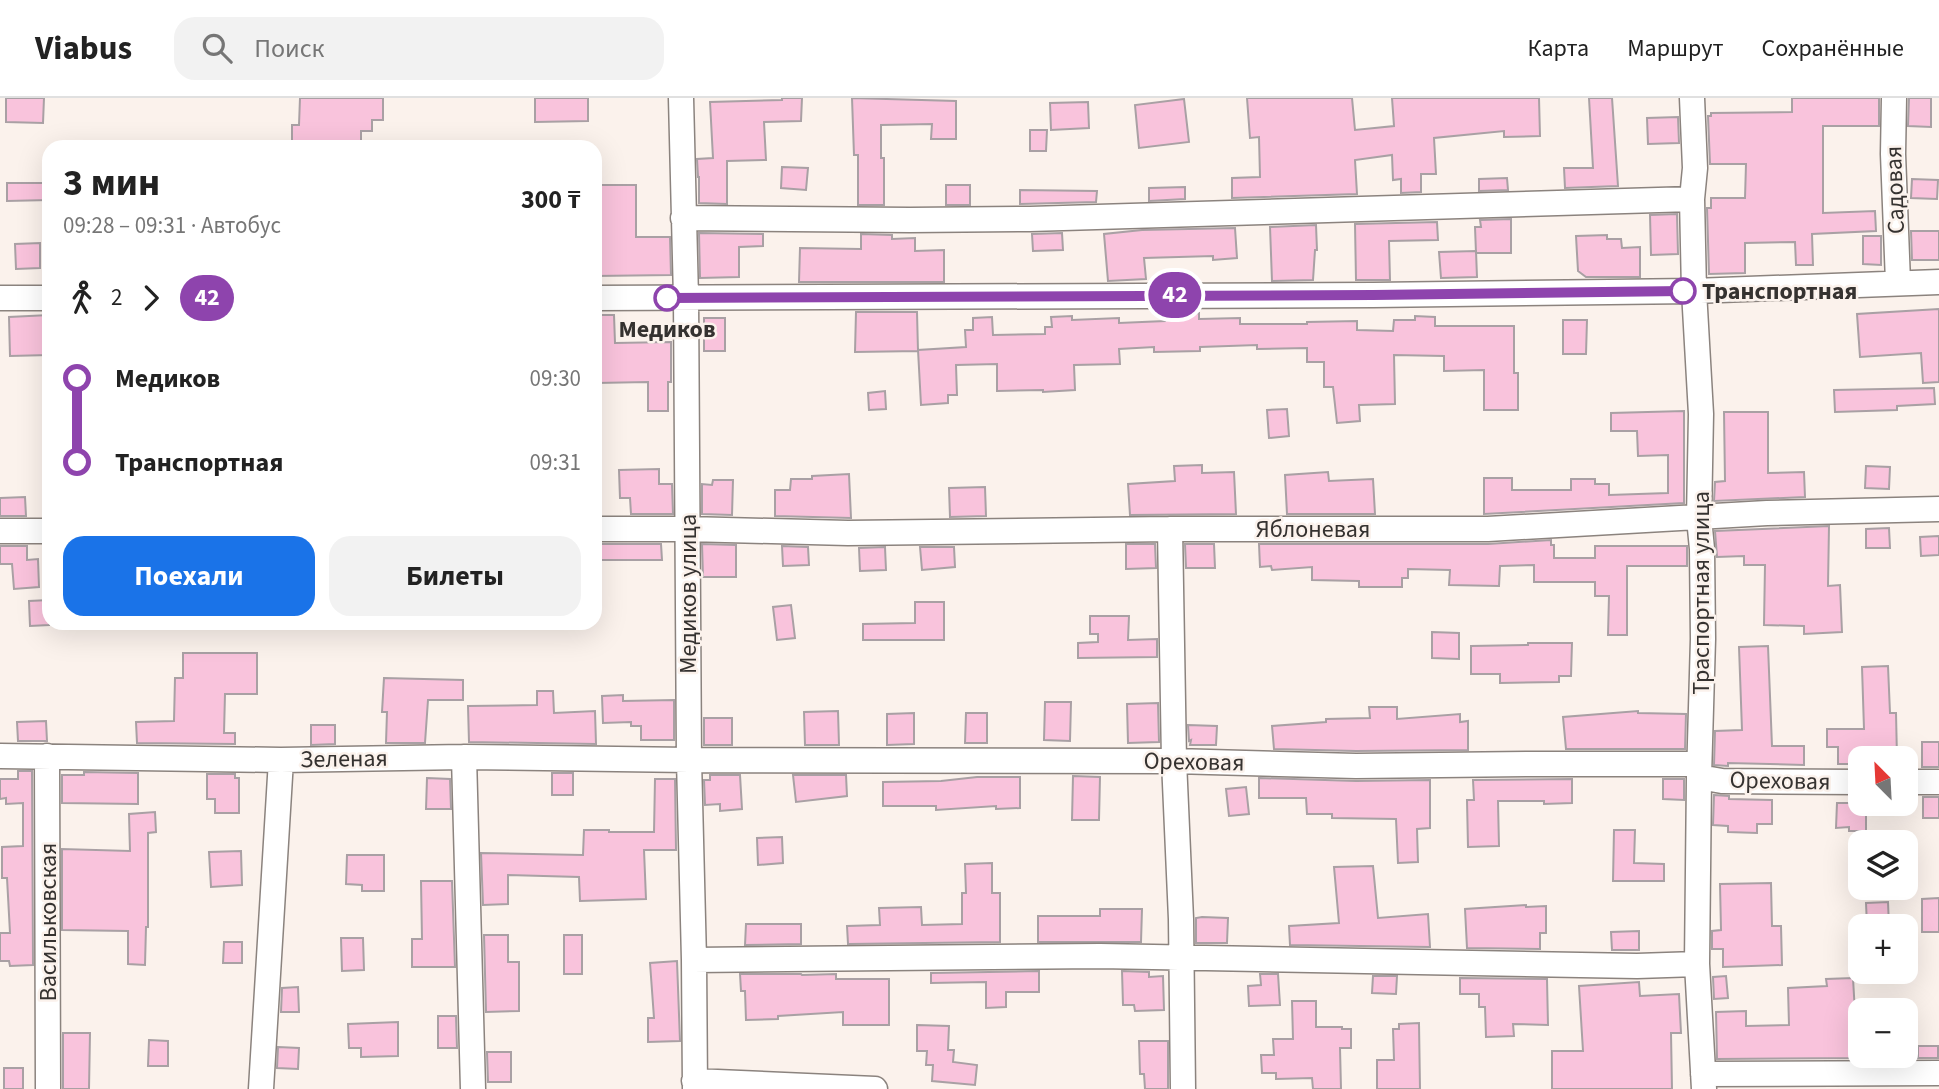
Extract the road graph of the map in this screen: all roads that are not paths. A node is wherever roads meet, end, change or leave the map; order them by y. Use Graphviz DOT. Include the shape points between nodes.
graph roads {
  1 [pos="681,98"];
  2 [pos="1692,98"];
  3 [pos="1894,98"];
  4 [pos="1692,199"];
  5 [pos="684,218"];
  6 [pos="1898,282"];
  7 [pos="1939,282"];
  8 [pos="1694,291"];
  9 [pos="0,298"];
  10 [pos="42,298"];
  11 [pos="602,298"];
  12 [pos="686,298"];
  13 [pos="1939,509"];
  14 [pos="1699,518"];
  15 [pos="1170,528"];
  16 [pos="602,529"];
  17 [pos="687,529"];
  18 [pos="0,531"];
  19 [pos="42,531"];
  20 [pos="0,756"];
  21 [pos="47,756"];
  22 [pos="464,757"];
  23 [pos="281,760"];
  24 [pos="689,760"];
  25 [pos="1174,761"];
  26 [pos="1699,771"];
  27 [pos="1848,782"];
  28 [pos="1918,782"];
  29 [pos="1939,782"];
  30 [pos="1181,959"];
  31 [pos="694,960"];
  32 [pos="1698,964"];
  33 [pos="1939,1073"];
  34 [pos="1703,1082"];
  35 [pos="694,1085"];
  36 [pos="48,1089"];
  37 [pos="261,1089"];
  38 [pos="473,1089"];
  39 [pos="875,1089"];
  40 [pos="1183,1089"];
  1 -- 5 [label="street, Медиков улица"];
  2 -- 4 [label="street, Траспортная улица"];
  3 -- 6 [label="street, Садовая"];
  4 -- 5 [label="street" via="1030,219"];
  4 -- 8 [label="street, Траспортная улица"];
  5 -- 12 [label="street, Медиков улица"];
  6 -- 7 [label="street"];
  6 -- 8 [label="street"];
  8 -- 12 [label="street"];
  8 -- 14 [label="street, Траспортная улица" via="1701,414"];
  9 -- 10 [label="street"];
  11 -- 12 [label="street"];
  12 -- 17 [label="street, Медиков улица"];
  13 -- 14 [label="street, Яблоневая"];
  14 -- 15 [label="street, Яблоневая" via="1488,529"];
  14 -- 26 [label="street, Траспортная улица" via="1703,639"];
  15 -- 17 [label="street, Яблоневая" via="848,533"];
  15 -- 25 [label="street"];
  16 -- 17 [label="street, Яблоневая"];
  17 -- 24 [label="street, Медиков улица"];
  18 -- 19 [label="street"];
  20 -- 21 [label="street, Зеленая"];
  21 -- 23 [label="street, Зеленая"];
  21 -- 36 [label="street, Васильковская"];
  22 -- 23 [label="street, Зеленая"];
  22 -- 24 [label="street, Зеленая"];
  22 -- 38 [label="street"];
  23 -- 37 [label="street"];
  24 -- 25 [label="street, Ореховая"];
  24 -- 31 [label="street, Медиков улица"];
  25 -- 26 [label="street, Ореховая" via="1532,764"];
  25 -- 30 [label="street"];
  26 -- 27 [label="street, Ореховая" via="1722,782"];
  26 -- 32 [label="street, Траспортная улица"];
  28 -- 29 [label="street"];
  30 -- 31 [label="street"];
  30 -- 32 [label="street"];
  30 -- 40 [label="street"];
  31 -- 35 [label="street, Медиков улица"];
  32 -- 34 [label="street, Траспортная улица"];
  33 -- 34 [label="street"];
  35 -- 39 [label="street"];
}
